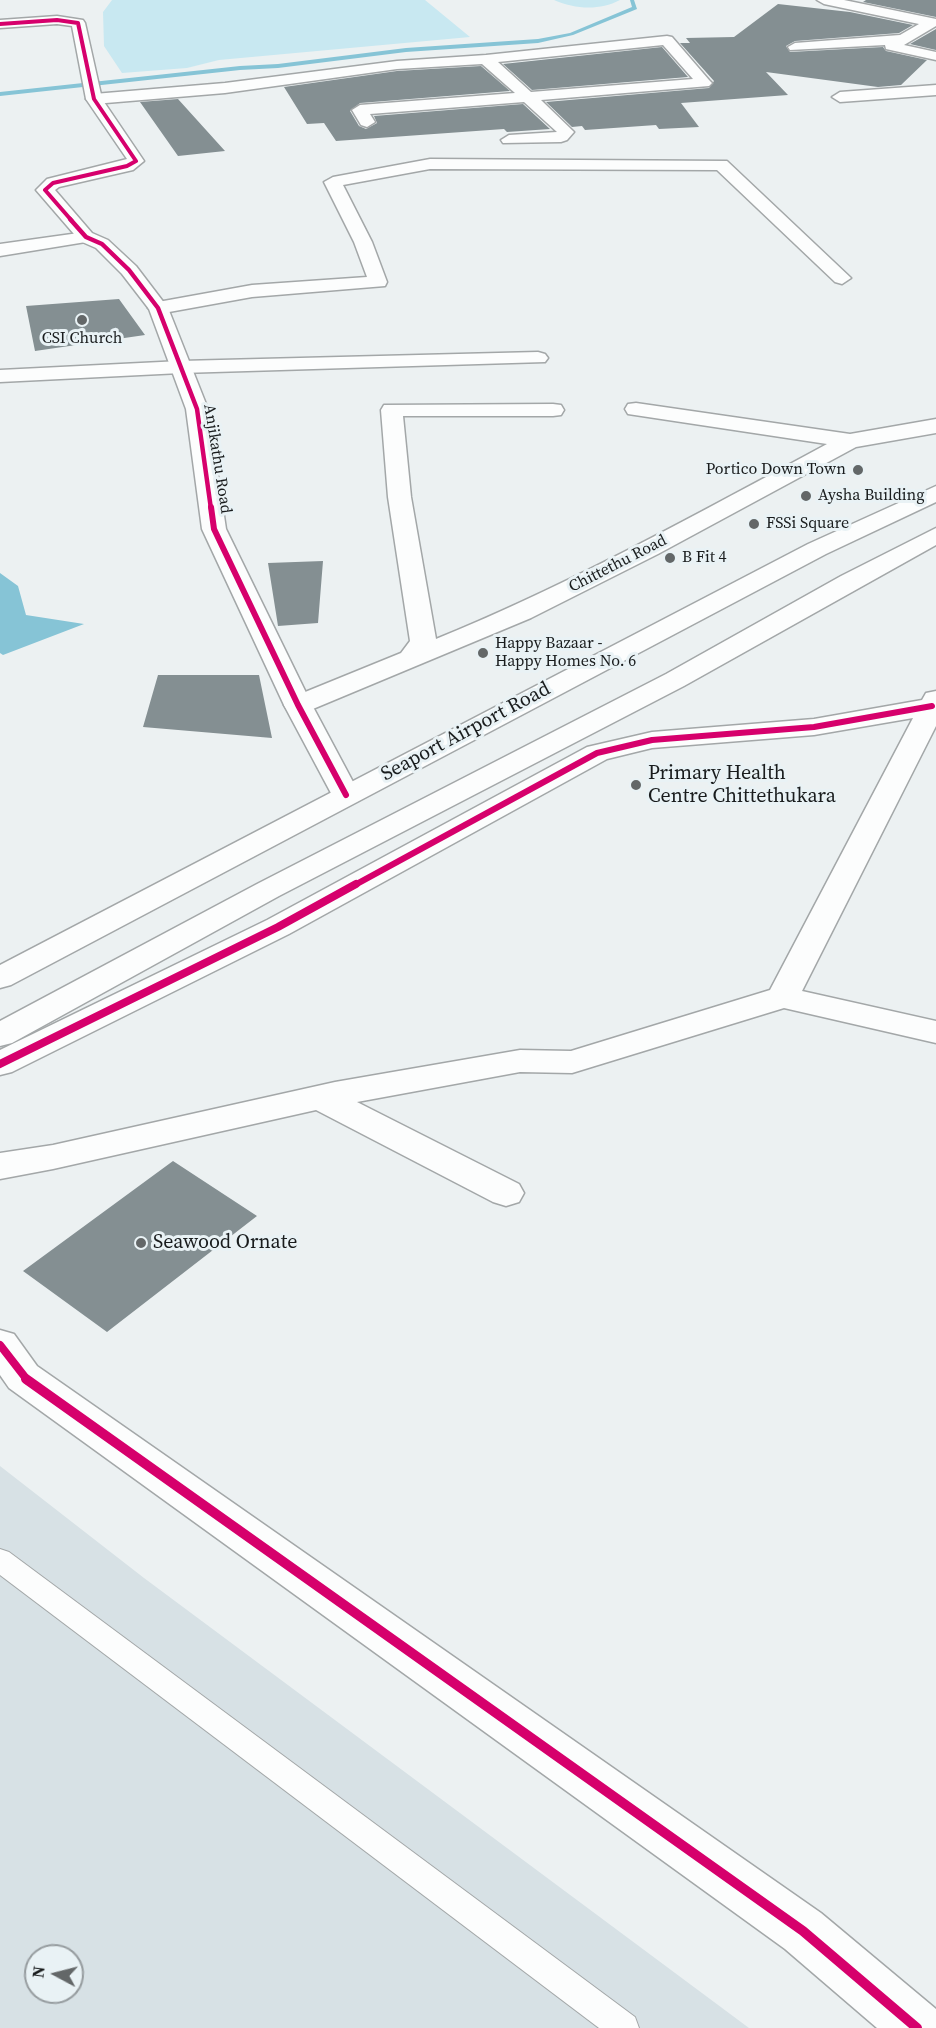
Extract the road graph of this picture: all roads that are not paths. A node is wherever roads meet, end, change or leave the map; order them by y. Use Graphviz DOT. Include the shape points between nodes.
graph roads {
  1 [pos="824,0"];
  2 [pos="0,24"];
  3 [pos="902,39"];
  4 [pos="795,46"];
  5 [pos="936,56"];
  6 [pos="486,59"];
  7 [pos="936,90"];
  8 [pos="528,96"];
  9 [pos="840,97"];
  10 [pos="94,99"];
  11 [pos="367,122"];
  12 [pos="509,140"];
  13 [pos="86,237"];
  14 [pos="0,250"];
  15 [pos="842,278"];
  16 [pos="158,308"];
  17 [pos="538,358"];
  18 [pos="181,367"];
  19 [pos="0,376"];
  20 [pos="636,409"];
  21 [pos="553,410"];
  22 [pos="936,426"];
  23 [pos="850,441"];
  24 [pos="936,493"];
  25 [pos="936,535"];
  26 [pos="411,658"];
  27 [pos="934,702"];
  28 [pos="298,705"];
  29 [pos="346,795"];
  30 [pos="0,978"];
  31 [pos="783,998"];
  32 [pos="936,1032"];
  33 [pos="0,1035"];
  34 [pos="0,1064"];
  35 [pos="319,1097"];
  36 [pos="0,1166"];
  37 [pos="507,1193"];
  38 [pos="0,1345"];
  39 [pos="0,1560"];
  40 [pos="624,2028"];
  41 [pos="917,2028"];
  1 -- 3 [label="street" via="932,22"];
  2 -- 10 [label="street, Anjikathu Road" via="57,20 78,23"];
  3 -- 4 [label="street"];
  3 -- 5 [label="street" via="891,46"];
  6 -- 8 [label="street"];
  6 -- 8 [label="street" via="667,40 704,83"];
  6 -- 10 [label="street" via="397,65 225,88"];
  7 -- 9 [label="street"];
  8 -- 11 [label="street" via="360,110"];
  8 -- 12 [label="street" via="565,135"];
  10 -- 13 [label="street, Anjikathu Road" via="136,161 53,183 45,190"];
  13 -- 14 [label="street"];
  13 -- 16 [label="street, Anjikathu Road" via="102,244 129,270"];
  15 -- 16 [label="street" via="721,165 430,164 333,182 378,282 252,291"];
  16 -- 18 [label="street, Anjikathu Road"];
  17 -- 18 [label="street"];
  18 -- 19 [label="street"];
  18 -- 28 [label="street, Anjikathu Road" via="197,409 214,529"];
  20 -- 23 [label="street"];
  21 -- 26 [label="street" via="392,410 393,448 423,641"];
  22 -- 23 [label="street, Chittethu Road"];
  23 -- 26 [label="street, Chittethu Road" via="522,613"];
  24 -- 29 [label="street, Seaport Airport Road" via="818,549"];
  25 -- 33 [label="street" via="675,680 268,890"];
  26 -- 28 [label="street, Chittethu Road"];
  27 -- 31 [label="street"];
  27 -- 34 [label="street" via="814,727 652,740 597,753 278,927"];
  28 -- 29 [label="street, Anjikathu Road"];
  29 -- 30 [label="street, Seaport Airport Road"];
  31 -- 32 [label="street"];
  31 -- 35 [label="street" via="572,1062 520,1061"];
  35 -- 36 [label="street"];
  35 -- 37 [label="street"];
  38 -- 41 [label="street" via="23,1377 803,1931"];
  39 -- 40 [label="lane"];
}
